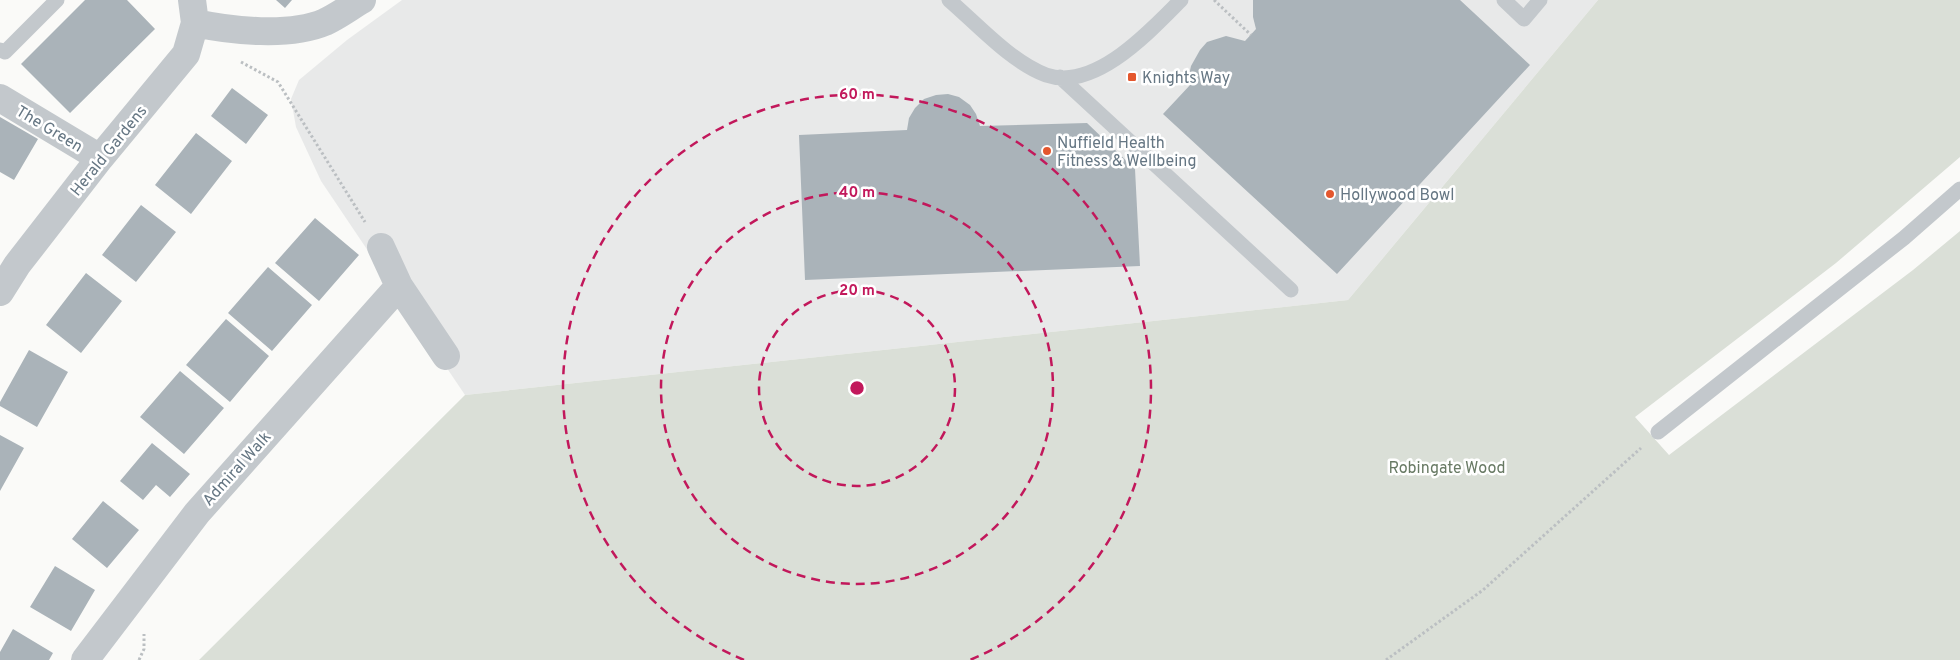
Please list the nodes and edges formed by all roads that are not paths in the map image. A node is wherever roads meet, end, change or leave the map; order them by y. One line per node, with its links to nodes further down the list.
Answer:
1 (57, 0): 8 (lane)
2 (362, 0): 7 (street)
3 (949, 0): 9 (lane)
4 (1181, 0): 9 (lane)
5 (1504, 0): 6 (lane)
6 (1540, 0)
7 (193, 12): 11 (street, Herald Gardens)
8 (0, 50)
9 (1060, 77): 15 (lane)
10 (0, 98): 11 (street, The Green)
11 (100, 158): 16 (street, Herald Gardens)
12 (1960, 189): 18 (lane)
13 (380, 247): 14 (street)
14 (399, 286): 17 (street); 19 (street, Admiral Walk)
15 (1291, 290)
16 (0, 292)
17 (446, 356)
18 (1658, 432)
19 (85, 660)

